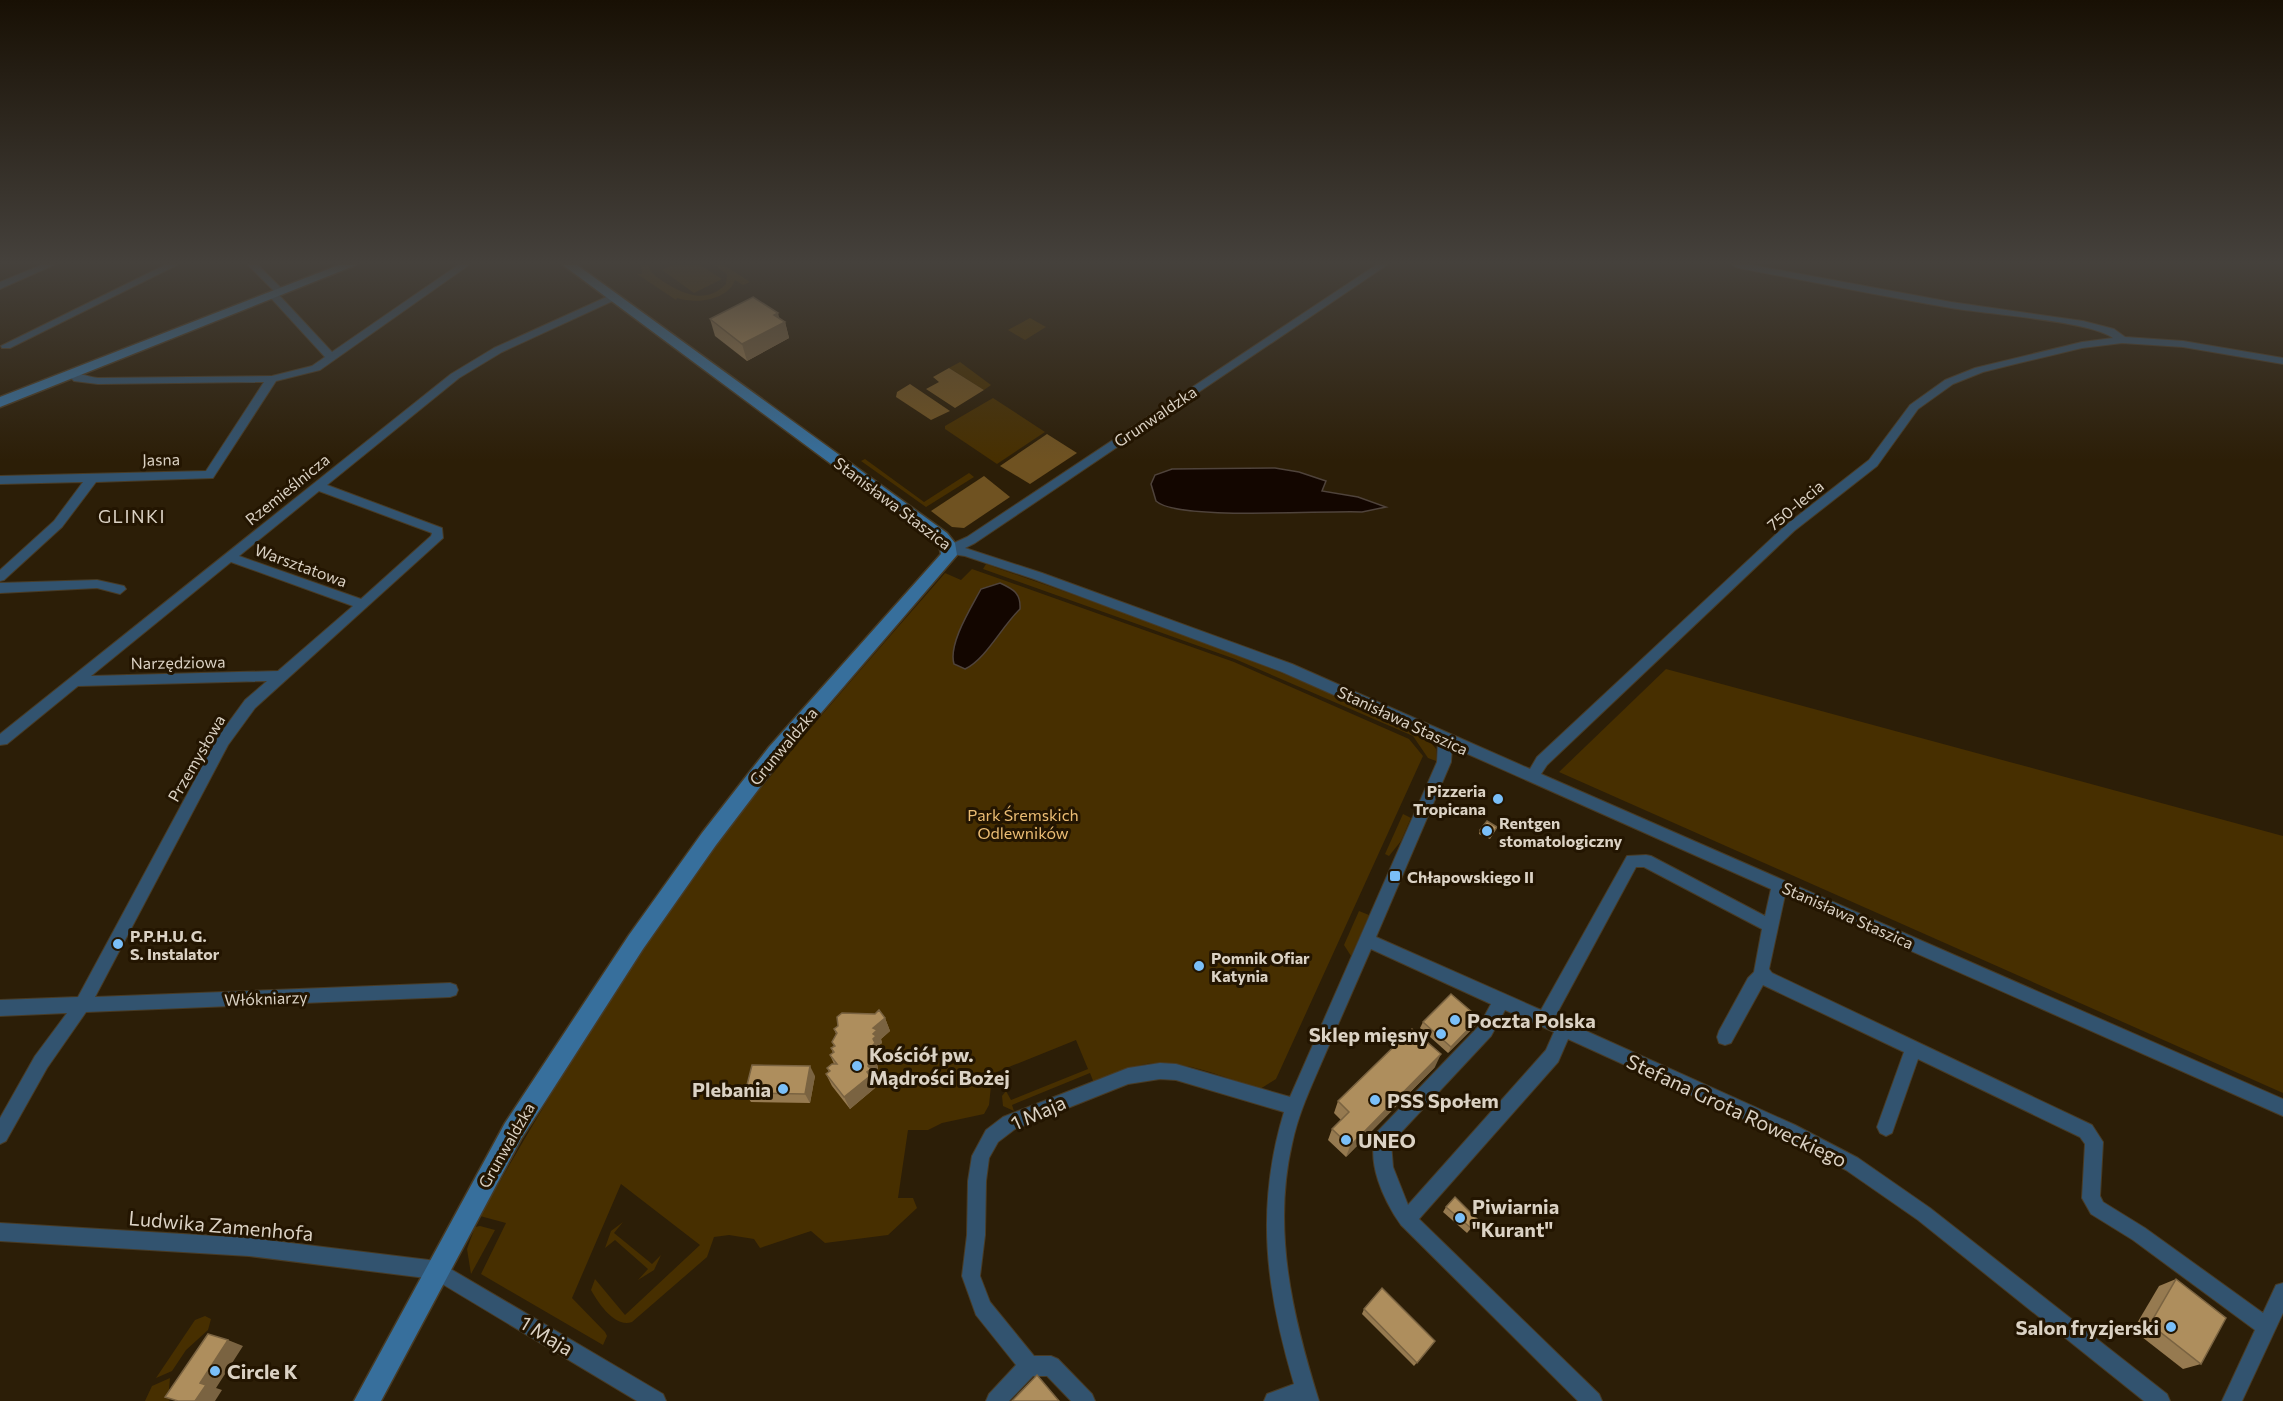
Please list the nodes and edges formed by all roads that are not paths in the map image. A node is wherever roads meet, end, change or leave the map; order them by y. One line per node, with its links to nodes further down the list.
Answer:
1 (38, 330): 10 (street)
2 (184, 330): 13 (main road)
3 (308, 330): 11 (street)
4 (371, 330): 11 (street)
5 (543, 330): 18 (street, Rzemieślnicza)
6 (659, 330): 19 (main road, Stanisława Staszica)
7 (1284, 330): 19 (street, Grunwaldzka)
8 (2108, 330): 9 (street)
9 (2122, 340): 12 (street); 29 (street, 750-lecia)
10 (6, 346)
11 (332, 358): 14 (street)
12 (2283, 361)
13 (72, 374): 14 (street); 15 (main road)
14 (272, 379): 16 (street, Jasna)
15 (0, 402)
16 (93, 477): 17 (street, Jasna); 21 (street)
17 (0, 480)
18 (317, 486): 20 (street, Rzemieślnicza); 24 (street, Przemysłowa)
19 (949, 550): 28 (street, Stanisława Staszica); 48 (main road, Grunwaldzka)
20 (229, 557): 24 (street, Warsztatowa); 26 (street, Rzemieślnicza)
21 (0, 577)
22 (0, 588): 23 (street)
23 (120, 589)
24 (362, 604): 25 (street, Przemysłowa)
25 (281, 676): 26 (street, Narzędziowa); 36 (street, Przemysłowa)
26 (75, 681): 27 (street, Rzemieślnicza)
27 (2, 740)
28 (1445, 740): 29 (street, Stanisława Staszica); 32 (street)
29 (1532, 777): 30 (street, Stanisława Staszica)
30 (1780, 885): 31 (street); 43 (street, Stanisława Staszica)
31 (1770, 926): 33 (street); 38 (street)
32 (1367, 940): 35 (street, Stefana Grota Roweckiego); 42 (street)
33 (1762, 975): 40 (street); 41 (street)
34 (450, 990): 36 (street, Włókniarzy)
35 (1501, 1002): 38 (street, Stefana Grota Roweckiego); 46 (street)
36 (82, 1005): 37 (street, Włókniarzy); 45 (street, Przemysłowa)
37 (0, 1008)
38 (1544, 1021): 39 (street, Stefana Grota Roweckiego)
39 (1563, 1030): 46 (street); 59 (street, Stefana Grota Roweckiego)
40 (1725, 1037)
41 (1914, 1048): 44 (street); 50 (street)
42 (1294, 1107): 51 (street, 1 Maja); 52 (street)
43 (2283, 1108)
44 (1886, 1127)
45 (0, 1136)
46 (1407, 1219): 58 (street)
47 (0, 1232): 48 (street, Ludwika Zamenhofa)
48 (437, 1270): 53 (main road, Grunwaldzka); 54 (street, 1 Maja)
49 (2283, 1292): 50 (street)
50 (2267, 1327): 60 (street)
51 (1029, 1366): 55 (street); 56 (street)
52 (1307, 1396): 57 (street)
53 (367, 1401)
54 (656, 1401)
55 (996, 1401)
56 (1085, 1401)
57 (1274, 1401)
58 (1592, 1401)
59 (2160, 1401)
60 (2232, 1401)

